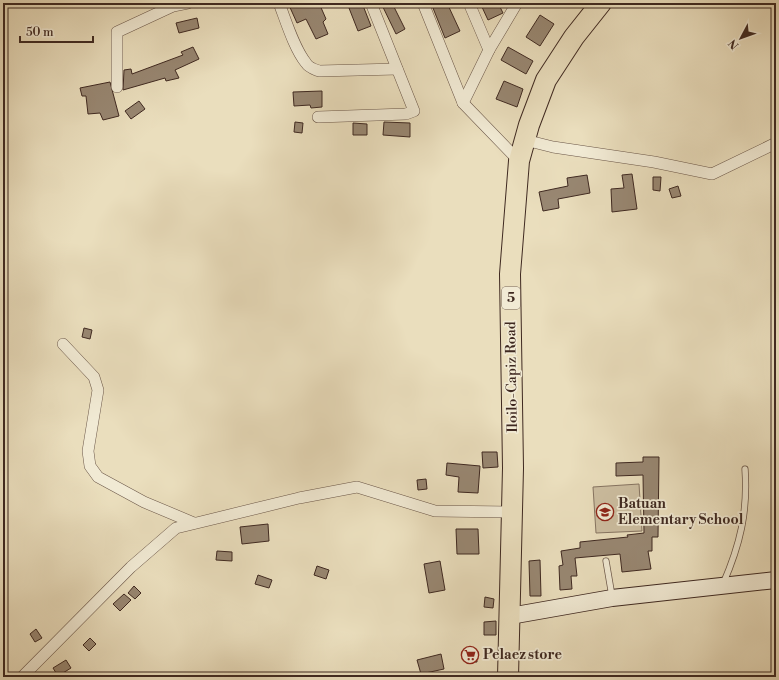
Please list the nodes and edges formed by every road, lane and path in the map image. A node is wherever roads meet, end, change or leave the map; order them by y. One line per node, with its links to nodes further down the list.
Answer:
1 (188, 3): 10 (street)
2 (279, 3): 9 (street)
3 (371, 3): 9 (street)
4 (423, 3): 11 (street)
5 (469, 3): 8 (street)
6 (517, 3): 8 (street)
7 (601, 3): 13 (highway, Iloilo-Capiz Road / 5)
8 (489, 50): 11 (street)
9 (397, 69): 12 (street)
10 (117, 87)
11 (463, 103): 15 (street)
12 (318, 118)
13 (525, 140): 14 (street); 15 (highway, Iloilo-Capiz Road / 5)
14 (776, 144)
15 (519, 161): 18 (highway, Iloilo-Capiz Road / 5)
16 (63, 344): 19 (street)
17 (745, 469): 22 (lane)
18 (511, 512): 19 (street); 24 (highway, Iloilo-Capiz Road / 5)
19 (194, 523): 25 (street)
20 (606, 561): 23 (lane)
21 (776, 580): 22 (street)
22 (722, 586): 23 (street)
23 (612, 598): 24 (street)
24 (510, 616): 26 (highway, Iloilo-Capiz Road / 5)
25 (22, 677)
26 (508, 677)

